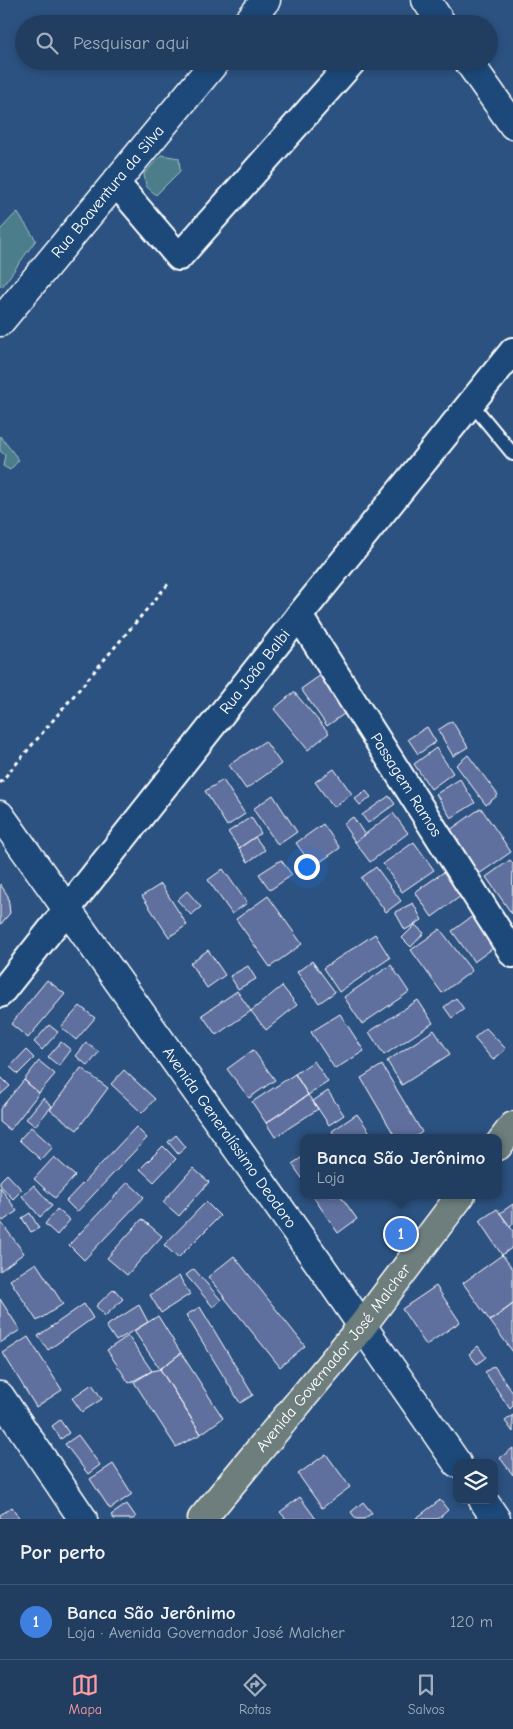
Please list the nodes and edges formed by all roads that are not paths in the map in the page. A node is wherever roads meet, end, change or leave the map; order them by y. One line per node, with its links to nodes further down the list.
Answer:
1 (266, 0): 3 (street)
2 (426, 0): 4 (street)
3 (254, 15)
4 (436, 15)
5 (209, 70): 9 (street, Rua Boaventura da Silva)
6 (345, 70): 9 (street)
7 (474, 70): 8 (street)
8 (513, 125)
9 (116, 183): 10 (street, Rua Boaventura da Silva)
10 (0, 322)
11 (513, 351): 12 (street, Rua João Balbi)
12 (471, 403): 13 (lane); 14 (street, Rua João Balbi)
13 (513, 454)
14 (299, 616): 16 (street, Rua João Balbi); 17 (street, Passagem Ramos)
15 (0, 815): 16 (street, Avenida Generalíssimo Deodoro)
16 (68, 910): 18 (street, Rua João Balbi); 22 (street, Avenida Generalíssimo Deodoro)
17 (513, 954)
18 (0, 994)
19 (513, 1126): 20 (main road)
20 (502, 1141)
21 (458, 1199): 22 (main road, Avenida Governador José Malcher)
22 (362, 1326): 24 (street, Avenida Generalíssimo Deodoro); 27 (main road, Avenida Governador José Malcher)
23 (0, 1396): 26 (street)
24 (454, 1459)
25 (486, 1504): 28 (street)
26 (83, 1519)
27 (202, 1519)
28 (496, 1519)

